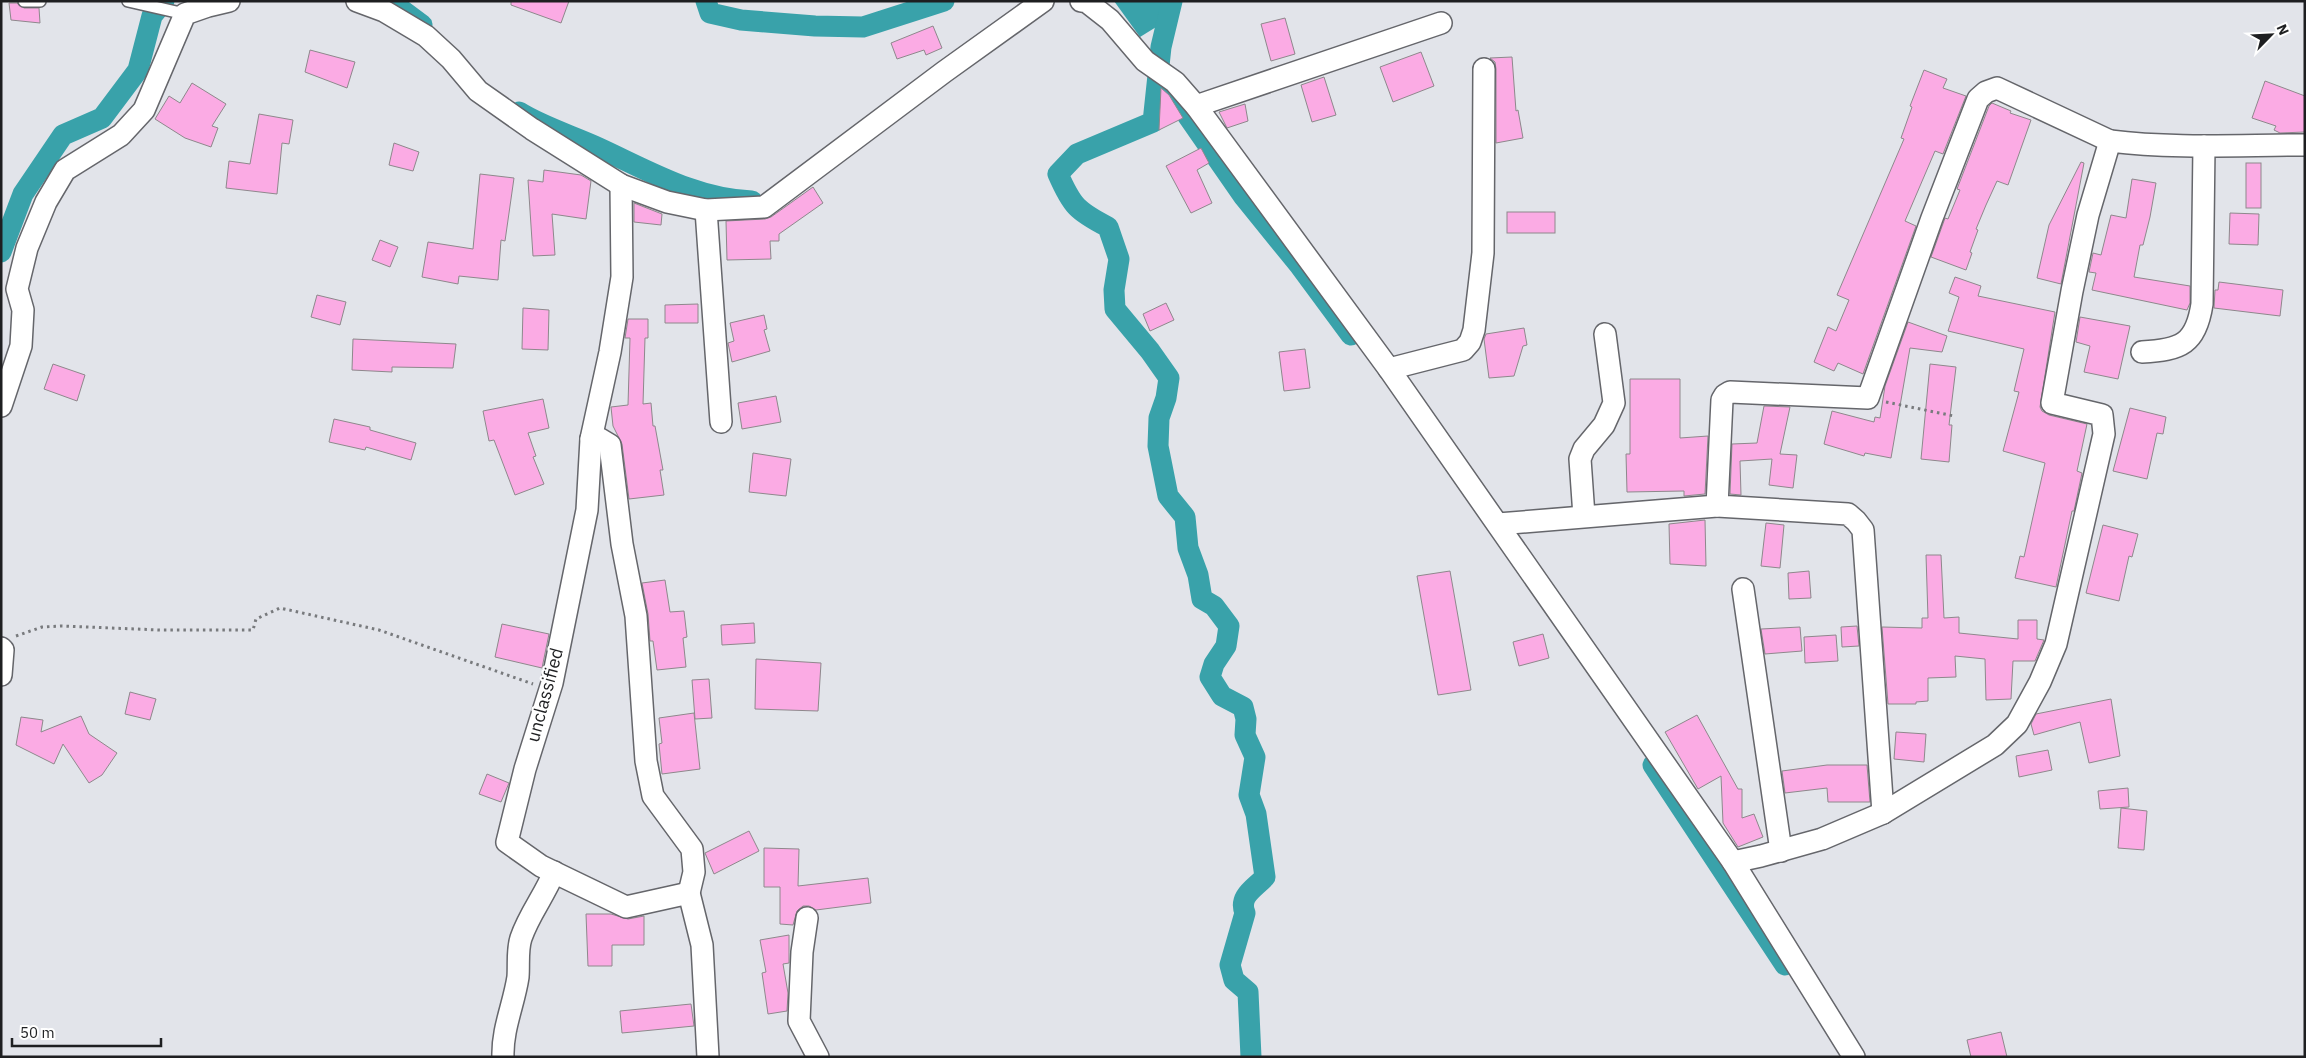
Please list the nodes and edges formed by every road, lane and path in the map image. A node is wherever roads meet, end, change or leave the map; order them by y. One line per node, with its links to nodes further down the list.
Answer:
1 (24, 1): 2 (lane)
2 (40, 1)
3 (128, 1): 8 (lane)
4 (229, 1): 8 (street)
5 (357, 1): 15 (street)
6 (1043, 1): 16 (street)
7 (1081, 1): 11 (street)
8 (185, 14): 17 (street)
9 (1441, 23): 11 (street)
10 (1484, 69): 20 (street)
11 (1196, 106): 20 (street)
12 (2110, 141): 14 (street); 21 (street); 33 (street)
13 (2305, 145): 14 (street)
14 (2204, 146): 19 (street)
15 (621, 185): 16 (street); 25 (street, unclassified)
16 (706, 210): 24 (street)
17 (9, 294): 22 (street)
18 (1605, 334): 27 (street)
19 (2142, 352)
20 (1388, 369): 28 (street)
21 (1868, 398): 23 (path); 26 (street)
22 (1, 406)
23 (1954, 416)
24 (721, 422)
25 (591, 439): 32 (street, unclassified); 37 (street)
26 (1717, 506): 27 (street); 33 (street)
27 (1584, 516): 28 (street)
28 (1498, 524): 35 (street)
29 (1743, 589): 34 (street)
30 (6, 643): 31 (street); 32 (path)
31 (1, 675)
32 (550, 688): 36 (street, unclassified)
33 (1883, 813): 34 (street)
34 (1781, 851): 35 (street)
35 (1733, 862): 42 (street)
36 (554, 872): 37 (street, unclassified); 39 (street)
37 (689, 893): 40 (street)
38 (807, 918): 41 (street)
39 (503, 1057)
40 (708, 1057)
41 (818, 1057)
42 (1854, 1057)

